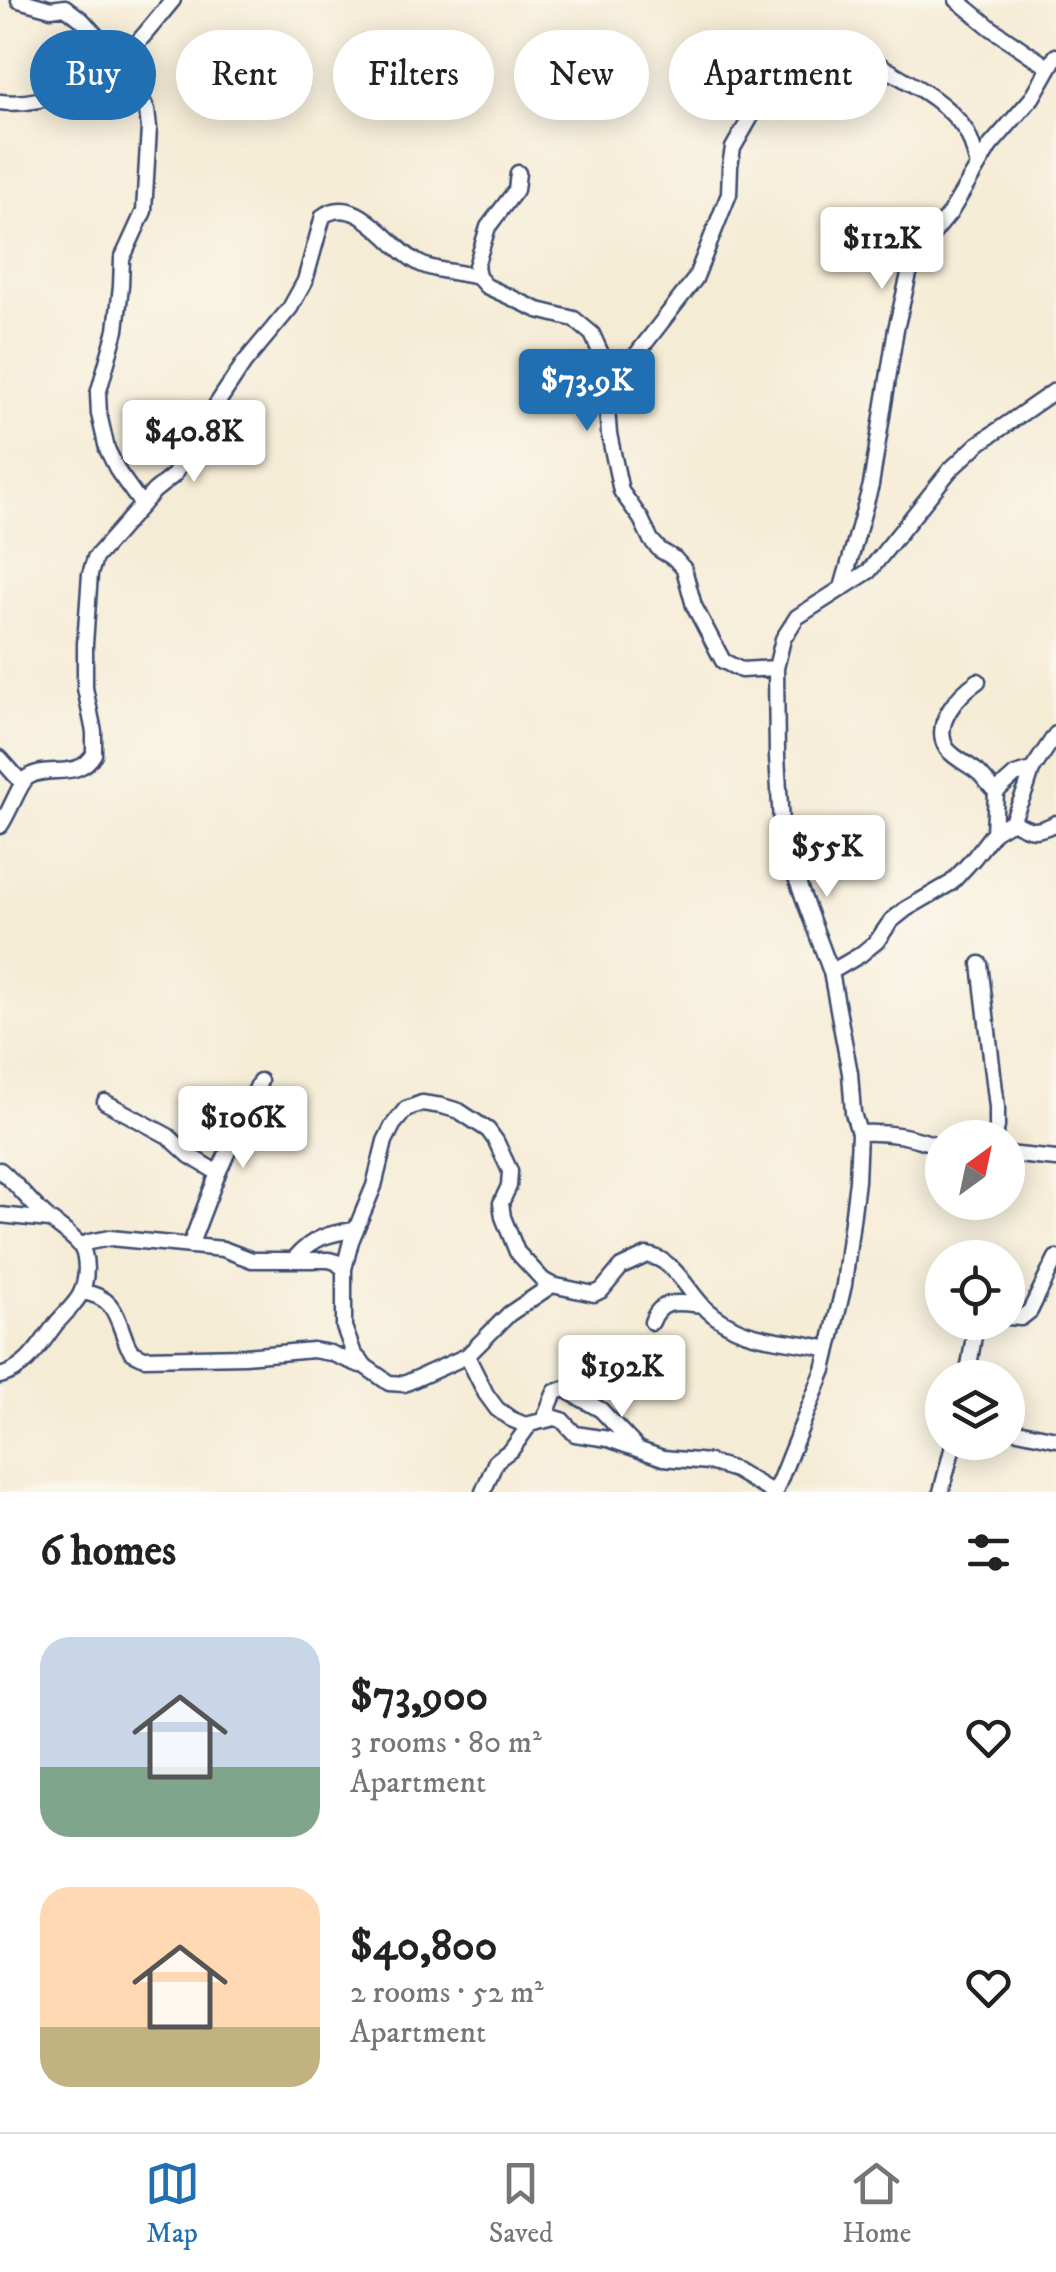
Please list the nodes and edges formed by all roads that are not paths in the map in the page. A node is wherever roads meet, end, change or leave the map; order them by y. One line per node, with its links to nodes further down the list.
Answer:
1 (19, 0): 4 (street)
2 (172, 0): 6 (street)
3 (957, 0): 7 (street)
4 (63, 4): 5 (street)
5 (91, 30)
6 (148, 30)
7 (1052, 61): 11 (street)
8 (30, 101): 9 (street)
9 (0, 102)
10 (148, 120): 16 (street)
11 (978, 166): 15 (street); 17 (street)
12 (518, 172): 13 (street)
13 (478, 277): 15 (street); 16 (street)
14 (1056, 390): 17 (street)
15 (604, 396): 18 (street)
16 (142, 505): 23 (street)
17 (842, 588): 18 (street)
18 (776, 668): 30 (street)
19 (978, 681): 24 (street)
20 (1056, 734): 22 (street)
21 (1, 760): 23 (street)
22 (1032, 770): 24 (street); 25 (street)
23 (22, 783): 27 (street)
24 (996, 792): 28 (street)
25 (1012, 821): 26 (street); 28 (street)
26 (1056, 824)
27 (0, 826)
28 (994, 832): 30 (street)
29 (980, 964): 33 (street)
30 (831, 972): 34 (street)
31 (260, 1081): 39 (street)
32 (106, 1102): 39 (street)
33 (997, 1120)
34 (859, 1133): 35 (street); 54 (street)
35 (925, 1141)
36 (1025, 1156): 37 (street)
37 (1056, 1159)
38 (0, 1170): 41 (street)
39 (218, 1174): 44 (street)
40 (0, 1215): 41 (street)
41 (50, 1220): 43 (street)
42 (355, 1230): 45 (street); 47 (street); 48 (street)
43 (81, 1246): 44 (street); 49 (street)
44 (190, 1246): 45 (street)
45 (295, 1258): 47 (street)
46 (1056, 1258): 51 (street)
47 (344, 1269): 53 (street)
48 (552, 1285): 50 (street); 56 (street)
49 (82, 1292): 55 (street); 58 (street)
50 (702, 1305): 52 (street); 54 (street)
51 (1025, 1315)
52 (652, 1322)
53 (344, 1327): 55 (street); 57 (street)
54 (829, 1349): 65 (street)
55 (324, 1352): 57 (street)
56 (468, 1356): 57 (street); 59 (street)
57 (366, 1367)
58 (0, 1376)
59 (536, 1422): 62 (street); 62 (street); 64 (street)
60 (1025, 1433): 61 (street)
61 (1056, 1439)
62 (637, 1448): 65 (street)
63 (950, 1460): 66 (street)
64 (484, 1492)
65 (774, 1492)
66 (942, 1492)

